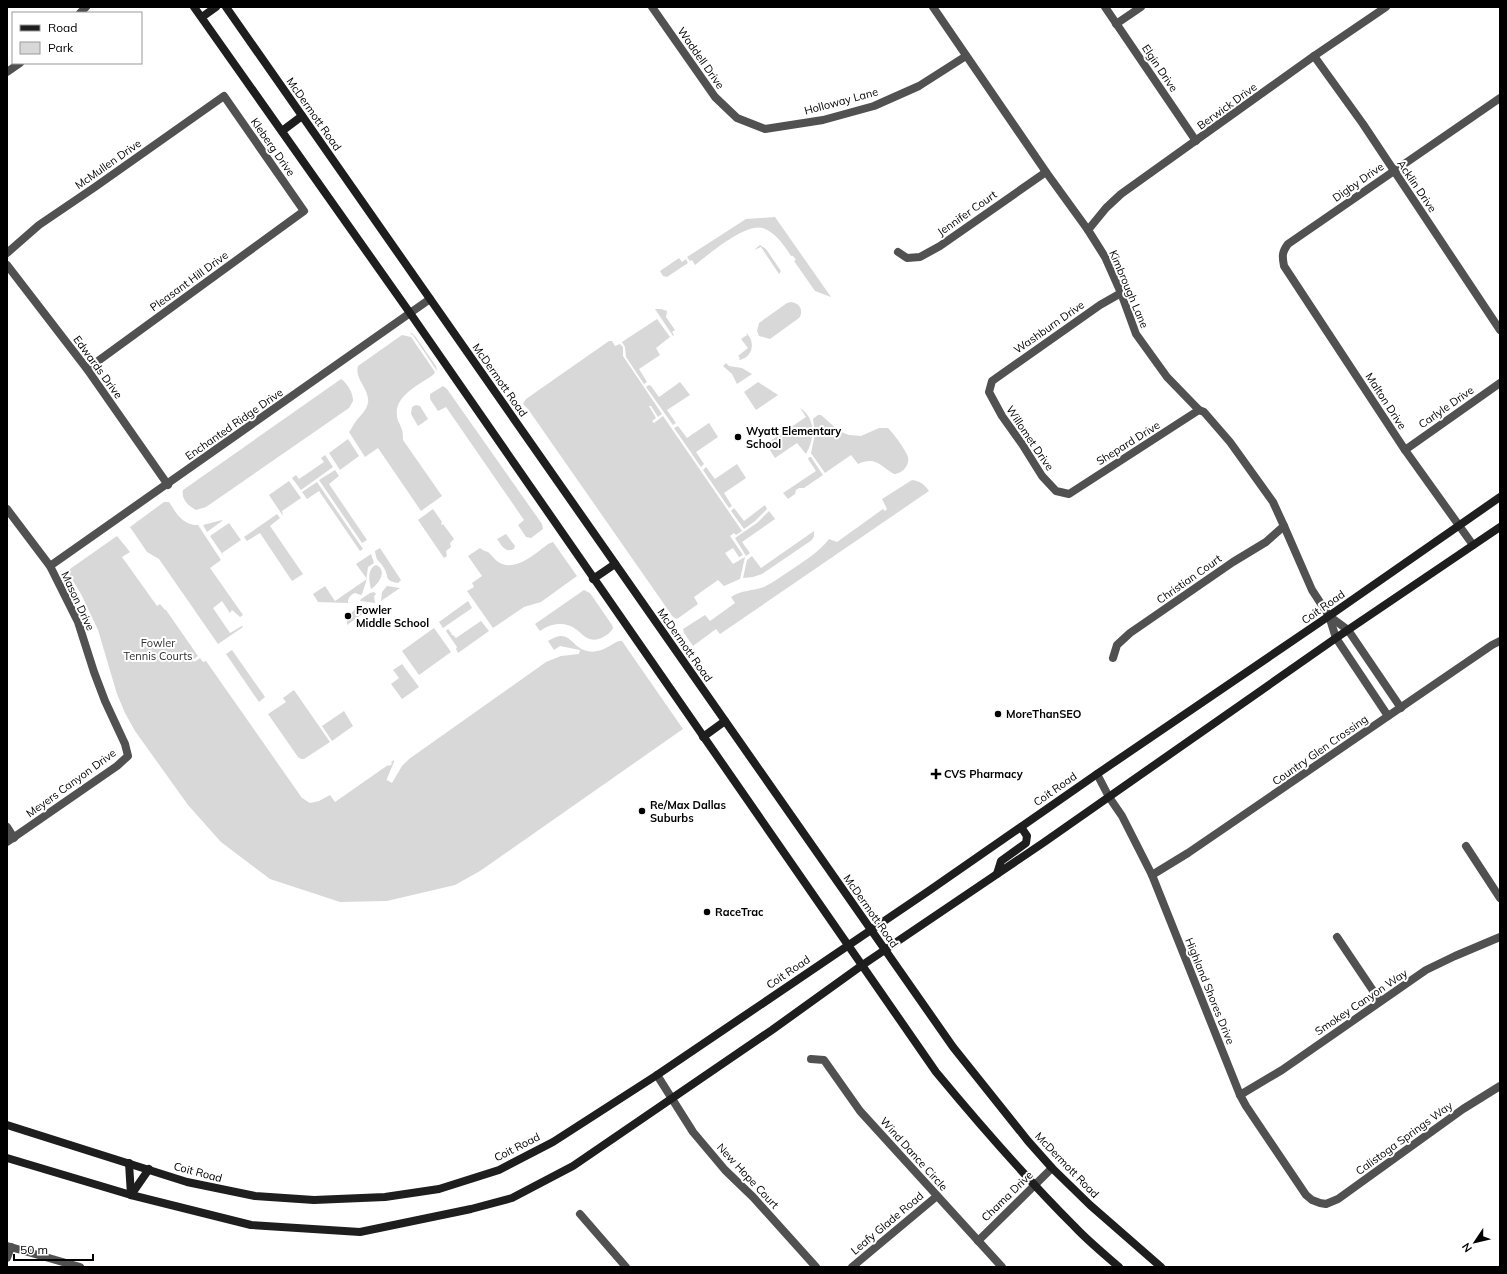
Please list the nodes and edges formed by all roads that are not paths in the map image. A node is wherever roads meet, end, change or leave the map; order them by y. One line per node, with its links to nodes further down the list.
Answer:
1 (194, 7): 9 (main road)
2 (216, 7): 9 (main road)
3 (226, 7): 17 (main road, McDermott Road)
4 (652, 7): 18 (street, Waddell Drive)
5 (934, 7): 11 (street, Kimbrough Lane)
6 (1105, 7): 10 (street, Elgin Drive)
7 (1141, 7): 10 (street)
8 (1386, 7): 12 (street, Berwick Drive)
9 (202, 17): 19 (main road)
10 (1116, 24): 20 (street, Elgin Drive)
11 (966, 56): 18 (street, Holloway Lane); 22 (street, Kimbrough Lane)
12 (1314, 56): 20 (street, Berwick Drive); 21 (street, Acklin Drive)
13 (19, 64): 14 (street)
14 (7, 72)
15 (224, 96): 23 (street, Kleberg Drive); 26 (street, McMullen Drive)
16 (1500, 98): 21 (street, Digby Drive)
17 (302, 116): 19 (main road); 30 (main road, McDermott Road)
18 (737, 118)
19 (282, 131): 31 (main road)
20 (1196, 141): 24 (street, Berwick Drive)
21 (1393, 171): 28 (street, Digby Drive); 32 (street, Acklin Drive)
22 (1046, 172): 24 (street, Kimbrough Lane); 25 (street, Jennifer Court)
23 (304, 210): 33 (street, Pleasant Hill Drive)
24 (1088, 230): 29 (street, Kimbrough Lane)
25 (898, 252)
26 (7, 253)
27 (7, 265): 33 (street, Edwards Drive)
28 (1284, 266): 37 (street, Malton Drive)
29 (1121, 294): 34 (street, Washburn Drive); 36 (street, Kimbrough Lane)
30 (430, 299): 31 (street, Enchanted Ridge Drive); 46 (main road, McDermott Road)
31 (410, 313): 38 (street, Enchanted Ridge Drive); 48 (main road)
32 (1500, 330)
33 (87, 368): 38 (street, Edwards Drive)
34 (992, 381): 39 (street, Willomet Drive)
35 (1500, 383): 37 (street, Carlyle Drive)
36 (1199, 410): 39 (street, Shepard Drive); 42 (street, Kimbrough Lane)
37 (1405, 450): 43 (street, Malton Drive)
38 (168, 485): 47 (street, Enchanted Ridge Drive)
39 (1069, 494)
40 (1500, 496): 43 (main road, Coit Road)
41 (7, 509): 47 (street, Mason Drive)
42 (1284, 526): 49 (street, Kimbrough Lane); 53 (street, Christian Court)
43 (1459, 526): 45 (street, Malton Drive); 49 (main road, Coit Road)
44 (1500, 527): 45 (main road)
45 (1473, 545): 50 (main road)
46 (615, 564): 48 (main road); 56 (main road, McDermott Road)
47 (50, 566): 58 (street, Mason Drive)
48 (593, 579): 57 (main road)
49 (1329, 616): 50 (street); 51 (street); 59 (main road, Coit Road)
50 (1348, 630): 51 (main road); 54 (street)
51 (1336, 638): 55 (street); 60 (main road)
52 (1500, 641): 54 (street, Country Glen Crossing)
53 (1113, 658)
54 (1401, 708): 55 (street, Country Glen Crossing)
55 (1388, 716): 66 (street, Country Glen Crossing)
56 (725, 721): 57 (main road); 68 (main road, McDermott Road)
57 (703, 737): 71 (main road)
58 (128, 756): 63 (street, Meyers Canyon Drive)
59 (1097, 774): 60 (street, Highland Shores Drive); 62 (main road, Coit Road)
60 (1109, 797): 65 (main road); 66 (street, Highland Shores Drive)
61 (7, 827): 63 (street)
62 (1021, 827): 65 (main road); 68 (main road, Coit Road)
63 (10, 840)
64 (1466, 846): 67 (street)
65 (997, 874): 72 (main road)
66 (1152, 875): 78 (street, Highland Shores Drive)
67 (1500, 898)
68 (870, 930): 71 (main road, Coit Road); 72 (main road, McDermott Road)
69 (1337, 937): 74 (street)
70 (1500, 937): 74 (street, Smokey Canyon Way)
71 (847, 945): 73 (main road); 76 (main road, Coit Road)
72 (885, 950): 73 (main road); 83 (main road, McDermott Road)
73 (861, 966): 79 (main road); 85 (main road)
74 (1380, 1001): 78 (street, Smokey Canyon Way)
75 (811, 1059): 87 (street, Wind Dance Circle)
76 (657, 1074): 79 (street, New Hope Court); 84 (main road, Coit Road)
77 (1500, 1086): 88 (street, Calistoga Springs Way)
78 (1240, 1095): 88 (street, Highland Shores Drive)
79 (672, 1099): 86 (main road); 95 (street, New Hope Court)
80 (7, 1125): 82 (main road, Coit Road)
81 (7, 1158): 86 (main road)
82 (129, 1163): 84 (main road, Coit Road); 86 (main road)
83 (1052, 1168): 85 (street, Chama Drive); 99 (main road, McDermott Road)
84 (149, 1169): 86 (main road)
85 (1034, 1185): 90 (street, Chama Drive); 98 (main road)
86 (131, 1195)
87 (937, 1196): 90 (street, Wind Dance Circle); 96 (street, Leafy Glade Road)
88 (1320, 1203)
89 (580, 1214): 94 (street)
90 (978, 1241): 97 (street, Wind Dance Circle)
91 (9, 1246): 92 (street); 93 (street)
92 (7, 1258)
93 (80, 1267)
94 (626, 1267)
95 (816, 1267)
96 (852, 1267)
97 (1002, 1267)
98 (1119, 1267)
99 (1161, 1267)

